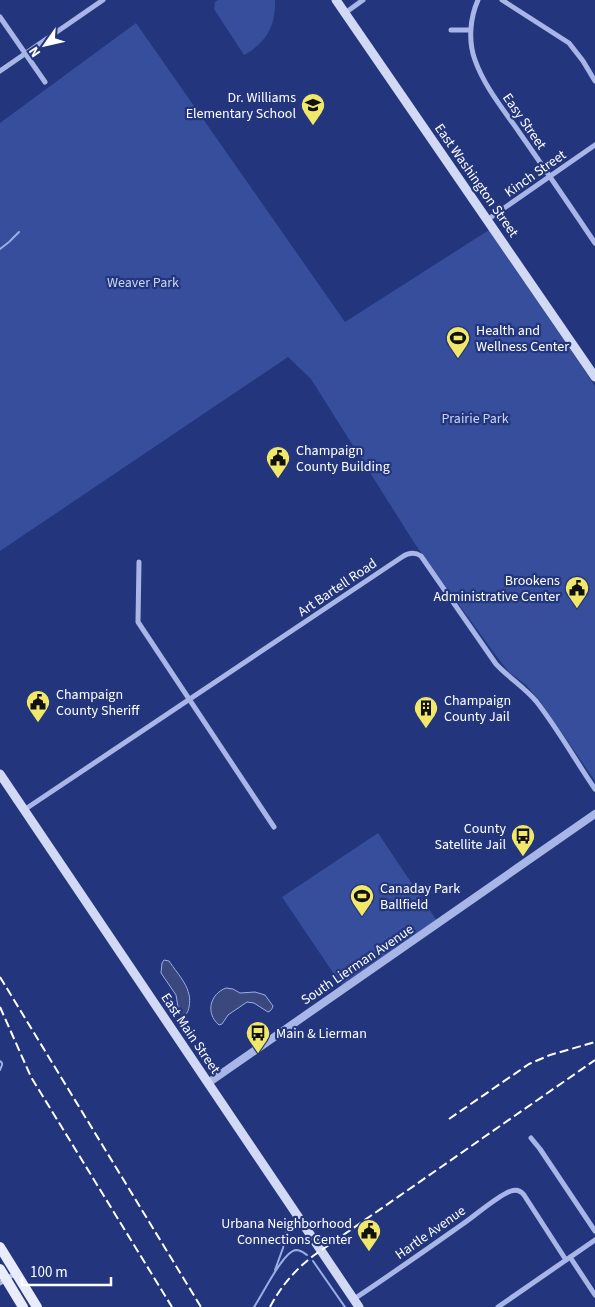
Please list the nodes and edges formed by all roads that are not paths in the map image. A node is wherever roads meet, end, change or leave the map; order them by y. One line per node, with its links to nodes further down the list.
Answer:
1 (103, 0): 11 (street)
2 (336, 0): 7 (main road, East Washington Street)
3 (341, 0): 7 (main road, East Washington Street)
4 (364, 0): 7 (street)
5 (478, 0): 10 (street, Easy Street)
6 (502, 0): 13 (street)
7 (346, 12): 17 (main road, East Washington Street)
8 (0, 16): 11 (street)
9 (451, 30): 10 (street)
10 (470, 30): 16 (street, Easy Street)
11 (25, 53): 12 (street); 14 (street)
12 (0, 71)
13 (595, 81)
14 (46, 82)
15 (595, 145): 16 (street, Kinch Street)
16 (549, 177): 17 (street, Kinch Street); 18 (street, Easy Street)
17 (489, 218): 19 (main road, East Washington Street); 20 (main road, East Washington Street)
18 (595, 243)
19 (595, 370)
20 (595, 377)
21 (139, 562): 22 (street)
22 (189, 699): 24 (street, Art Bartell Road); 25 (street, Art Bartell Road); 27 (street)
23 (0, 774): 25 (main road, East Main Street)
24 (595, 789)
25 (24, 810): 28 (main road, East Main Street)
26 (595, 814): 28 (street, South Lierman Avenue)
27 (274, 827)
28 (208, 1083): 38 (main road, East Main Street)
29 (532, 1138): 30 (street)
30 (595, 1231)
31 (595, 1240): 33 (street)
32 (0, 1247): 35 (main road)
33 (568, 1259): 37 (street); 38 (street, Hartle Avenue); 41 (street)
34 (0, 1268): 36 (main road)
35 (16, 1273): 36 (street); 40 (main road)
36 (3, 1281): 39 (main road)
37 (595, 1295)
38 (356, 1303)
39 (23, 1307)
40 (37, 1307)
41 (498, 1307)

